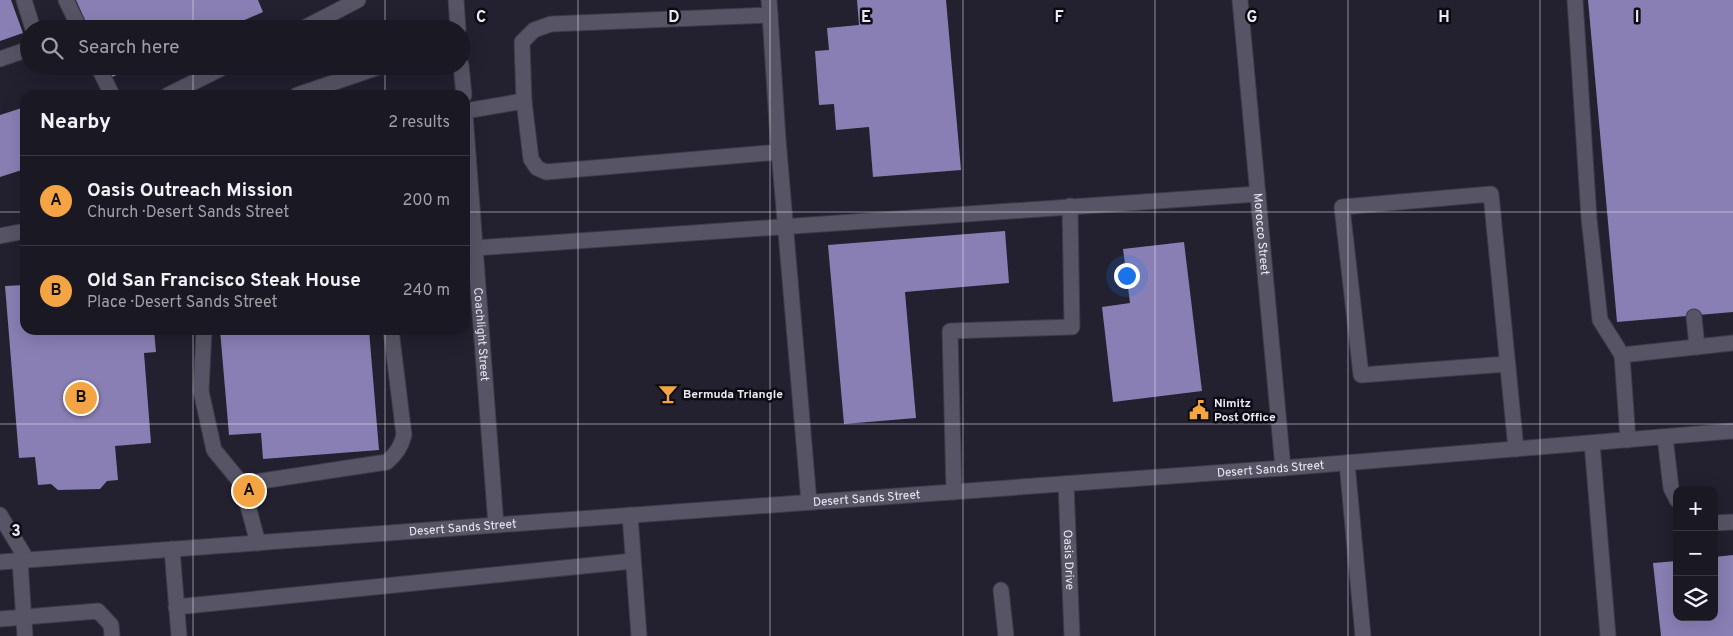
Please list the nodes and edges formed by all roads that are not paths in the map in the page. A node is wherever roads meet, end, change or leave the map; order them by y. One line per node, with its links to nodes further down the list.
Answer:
1 (24, 0): 8 (street)
2 (66, 0): 9 (street)
3 (358, 0): 10 (street)
4 (456, 0): 11 (street)
5 (1240, 0): 25 (street, Morocco Street)
6 (1575, 0): 36 (street)
7 (770, 8): 22 (street); 24 (street)
8 (30, 20)
9 (76, 20)
10 (319, 20)
11 (457, 20)
12 (20, 52): 13 (street)
13 (0, 59)
14 (102, 75): 18 (street)
15 (208, 75): 19 (street)
16 (356, 75): 20 (street)
17 (462, 75): 21 (street)
18 (110, 90)
19 (178, 90)
20 (312, 90)
21 (464, 90)
22 (524, 101): 23 (street); 24 (street)
23 (470, 111)
24 (779, 152): 27 (street)
25 (1258, 194): 26 (street); 44 (street, Morocco Street)
26 (1070, 206): 27 (street); 47 (street)
27 (785, 226): 30 (street); 49 (street)
28 (20, 232): 29 (street)
29 (0, 236)
30 (470, 250): 54 (street, Coachlight Street)
31 (1694, 317): 35 (street)
32 (204, 335): 45 (street)
33 (392, 335): 45 (street)
34 (1733, 343): 35 (street)
35 (1696, 347): 36 (street)
36 (1622, 355): 40 (street)
37 (1507, 364): 37 (street); 42 (street)
38 (1733, 431): 39 (street, Desert Sands Street)
39 (1665, 437): 40 (street, Desert Sands Street); 48 (street)
40 (1628, 440): 41 (street, Desert Sands Street)
41 (1592, 443): 42 (street, Desert Sands Street); 71 (street)
42 (1516, 450): 43 (street, Desert Sands Street)
43 (1347, 463): 44 (street, Desert Sands Street); 70 (street)
44 (1283, 468): 46 (street, Desert Sands Street)
45 (242, 484): 55 (street)
46 (1066, 484): 47 (street, Desert Sands Street); 69 (street, Oasis Drive)
47 (954, 492): 49 (street, Desert Sands Street)
48 (1673, 492)
49 (809, 502): 51 (street, Desert Sands Street)
50 (0, 515): 57 (street)
51 (630, 515): 54 (street, Desert Sands Street); 58 (street)
52 (1733, 522): 53 (street)
53 (1718, 523)
54 (496, 525): 55 (street, Desert Sands Street)
55 (258, 543): 56 (street, Desert Sands Street)
56 (172, 549): 57 (street, Desert Sands Street); 61 (street)
57 (24, 560): 59 (street, Desert Sands Street); 62 (street)
58 (633, 561): 61 (street); 67 (street)
59 (0, 562)
60 (1001, 590): 68 (street)
61 (176, 607): 66 (street)
62 (24, 617): 63 (street); 64 (street); 65 (street)
63 (0, 619)
64 (25, 636)
65 (112, 636)
66 (179, 636)
67 (639, 636)
68 (1006, 636)
69 (1072, 636)
70 (1363, 636)
71 (1608, 636)

